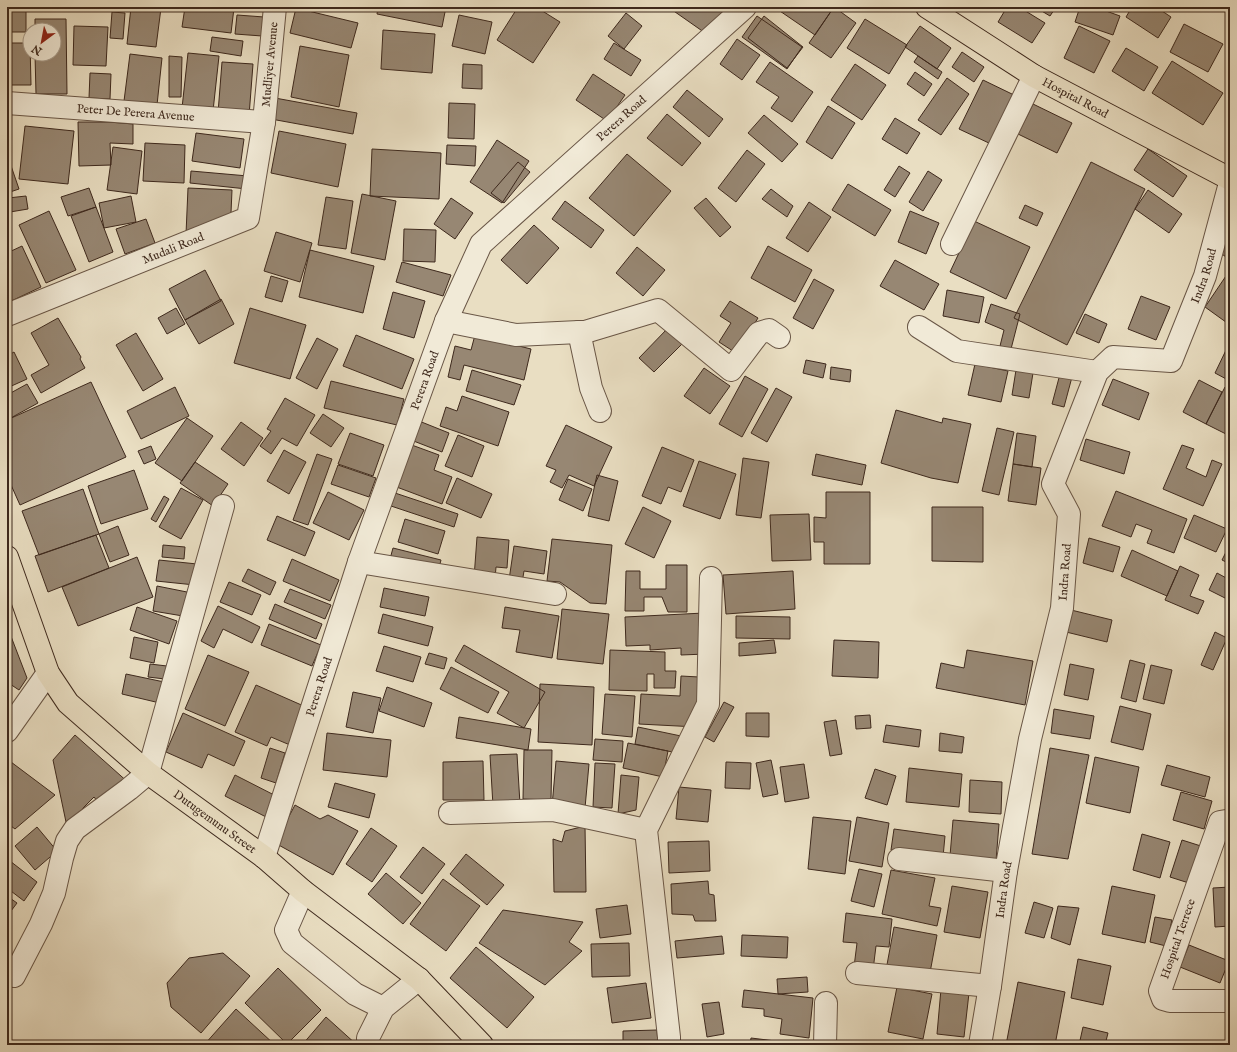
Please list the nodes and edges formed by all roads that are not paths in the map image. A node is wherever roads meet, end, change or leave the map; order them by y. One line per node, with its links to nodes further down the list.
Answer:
1 (275, 7): 6 (street, Mudliyer Avenue)
2 (745, 7): 11 (street, Perera Road)
3 (927, 7): 4 (main road, Hospital Road)
4 (1034, 76): 7 (main road, Hospital Road); 9 (street)
5 (7, 103): 6 (street, Peter De Perera Avenue)
6 (264, 122): 10 (street, Mudali Road)
7 (1230, 179)
8 (1230, 183): 15 (street, Indra Road)
9 (952, 244)
10 (7, 314)
11 (446, 321): 13 (street); 19 (street, Perera Road)
12 (919, 327): 15 (street)
13 (579, 332): 14 (street); 16 (street)
14 (779, 337)
15 (1097, 372): 30 (street, Indra Road)
16 (600, 411)
17 (223, 506): 24 (street)
18 (7, 557): 22 (main road, Dutugemunu Street)
19 (359, 562): 21 (street); 28 (street, Perera Road)
20 (711, 578): 27 (street)
21 (555, 594)
22 (48, 673): 23 (street); 24 (main road, Dutugemunu Street)
23 (7, 731)
24 (148, 773): 28 (main road, Dutugemunu Street); 33 (street)
25 (450, 813): 27 (street)
26 (1228, 822): 36 (street, Hospital Terrece)
27 (646, 830): 41 (street)
28 (264, 857): 31 (main road, Dutugemunu Street)
29 (899, 859): 30 (street)
30 (1006, 871): 35 (street, Indra Road)
31 (303, 891): 34 (main road, Dutugemunu Street); 38 (street)
32 (857, 973): 35 (street)
33 (14, 976)
34 (419, 979): 38 (street); 40 (main road, Dutugemunu Street)
35 (990, 986): 43 (street, Indra Road)
36 (1230, 1000)
37 (826, 1003): 42 (street)
38 (383, 1008): 39 (street)
39 (368, 1038)
40 (482, 1045)
41 (668, 1045)
42 (825, 1045)
43 (980, 1045)

